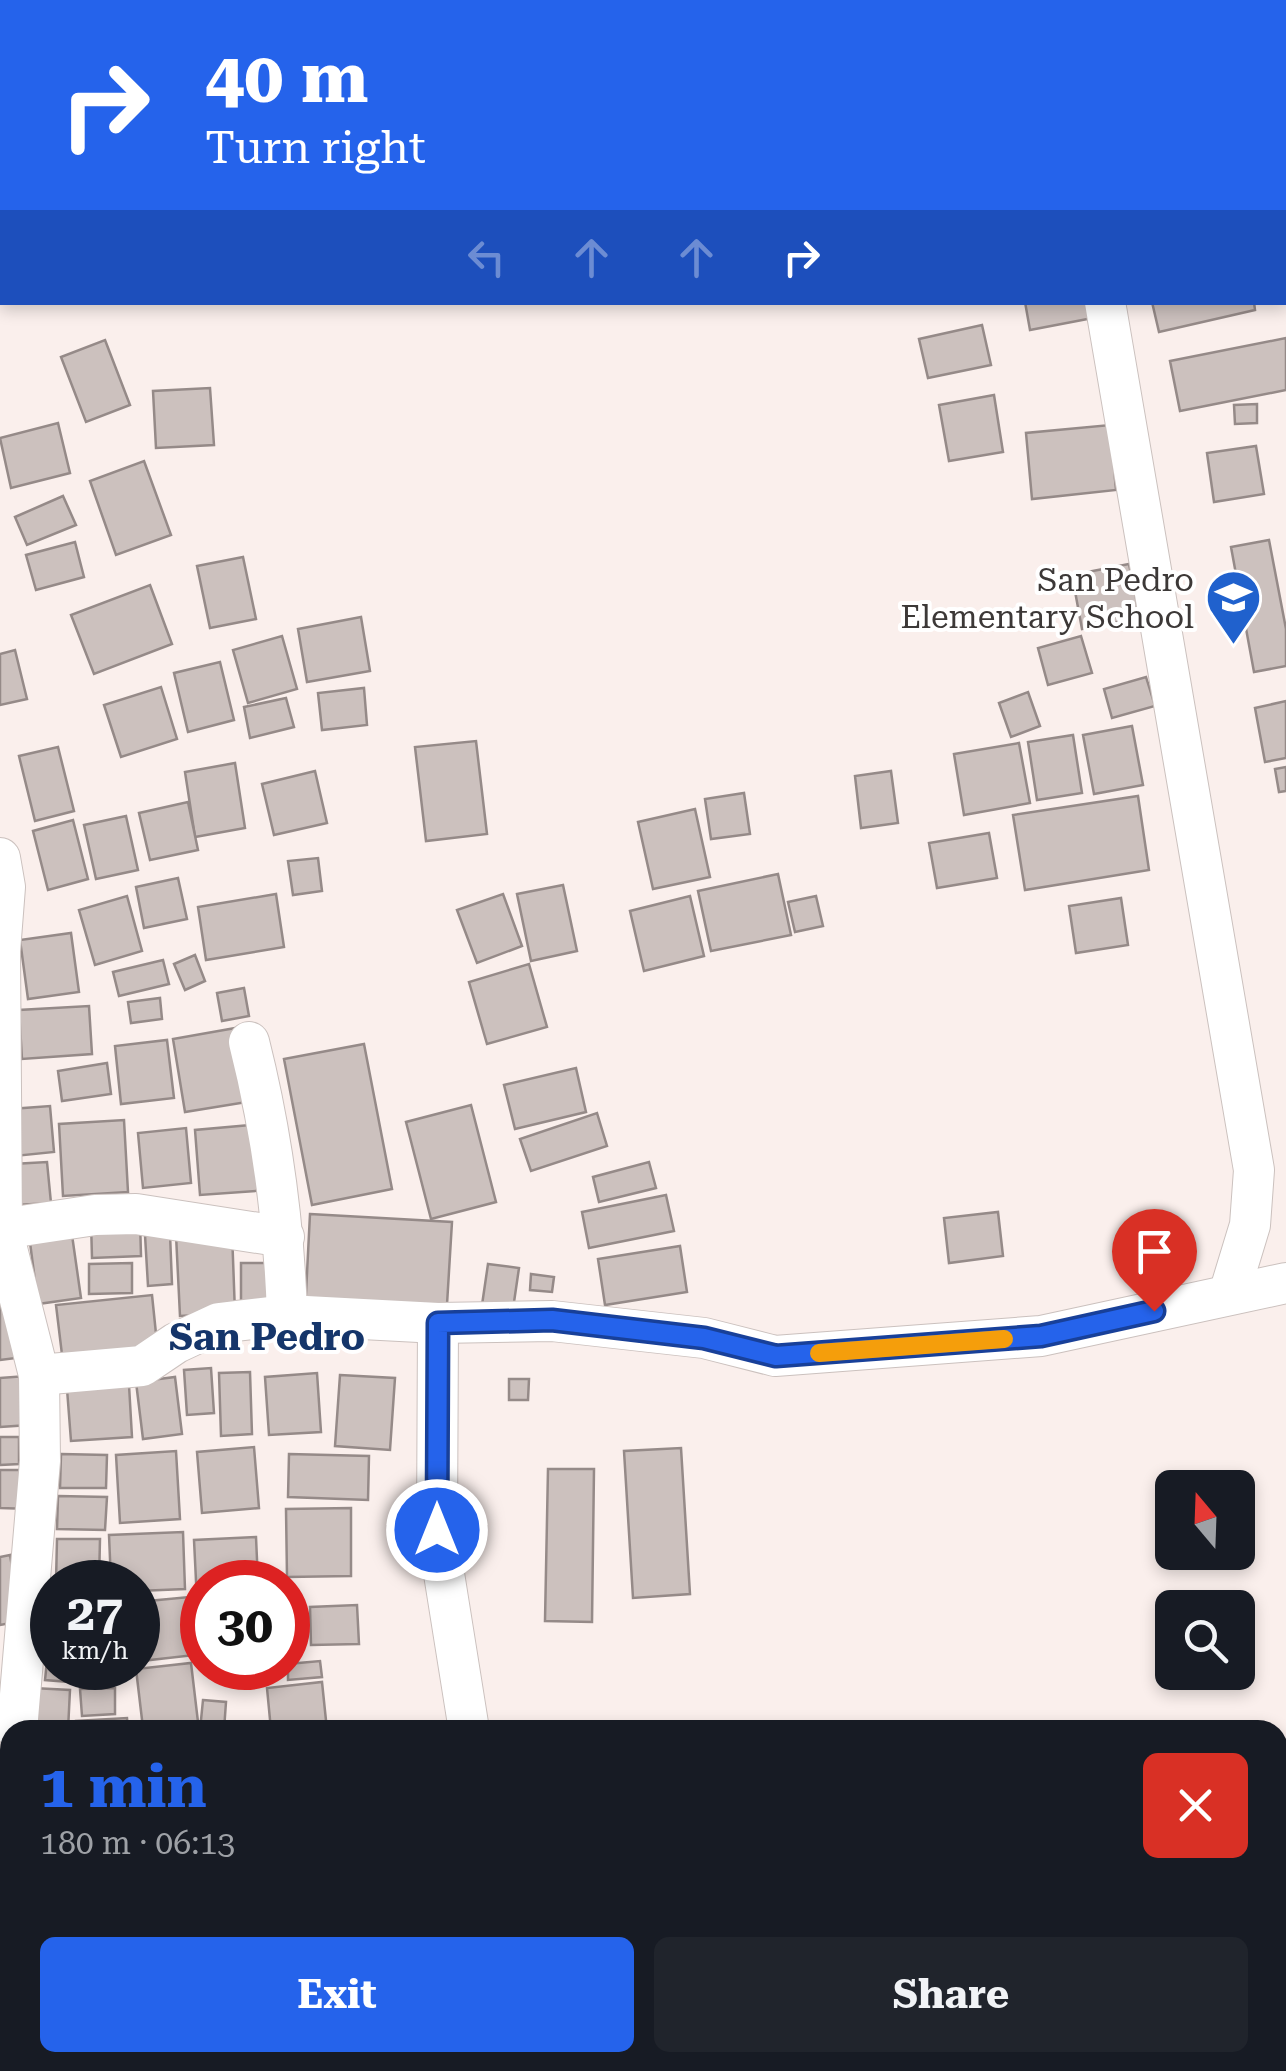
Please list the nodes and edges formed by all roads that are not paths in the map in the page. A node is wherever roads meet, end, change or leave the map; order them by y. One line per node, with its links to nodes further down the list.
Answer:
1 (1106, 305): 7 (street)
2 (0, 858): 4 (street)
3 (250, 1042): 5 (street)
4 (2, 1229): 5 (street); 10 (street)
5 (284, 1236): 8 (street)
6 (1286, 1283): 7 (street)
7 (1229, 1294): 9 (street)
8 (287, 1315): 9 (street); 10 (street)
9 (438, 1323): 12 (street)
10 (40, 1375): 11 (street)
11 (17, 1720)
12 (468, 1720)

